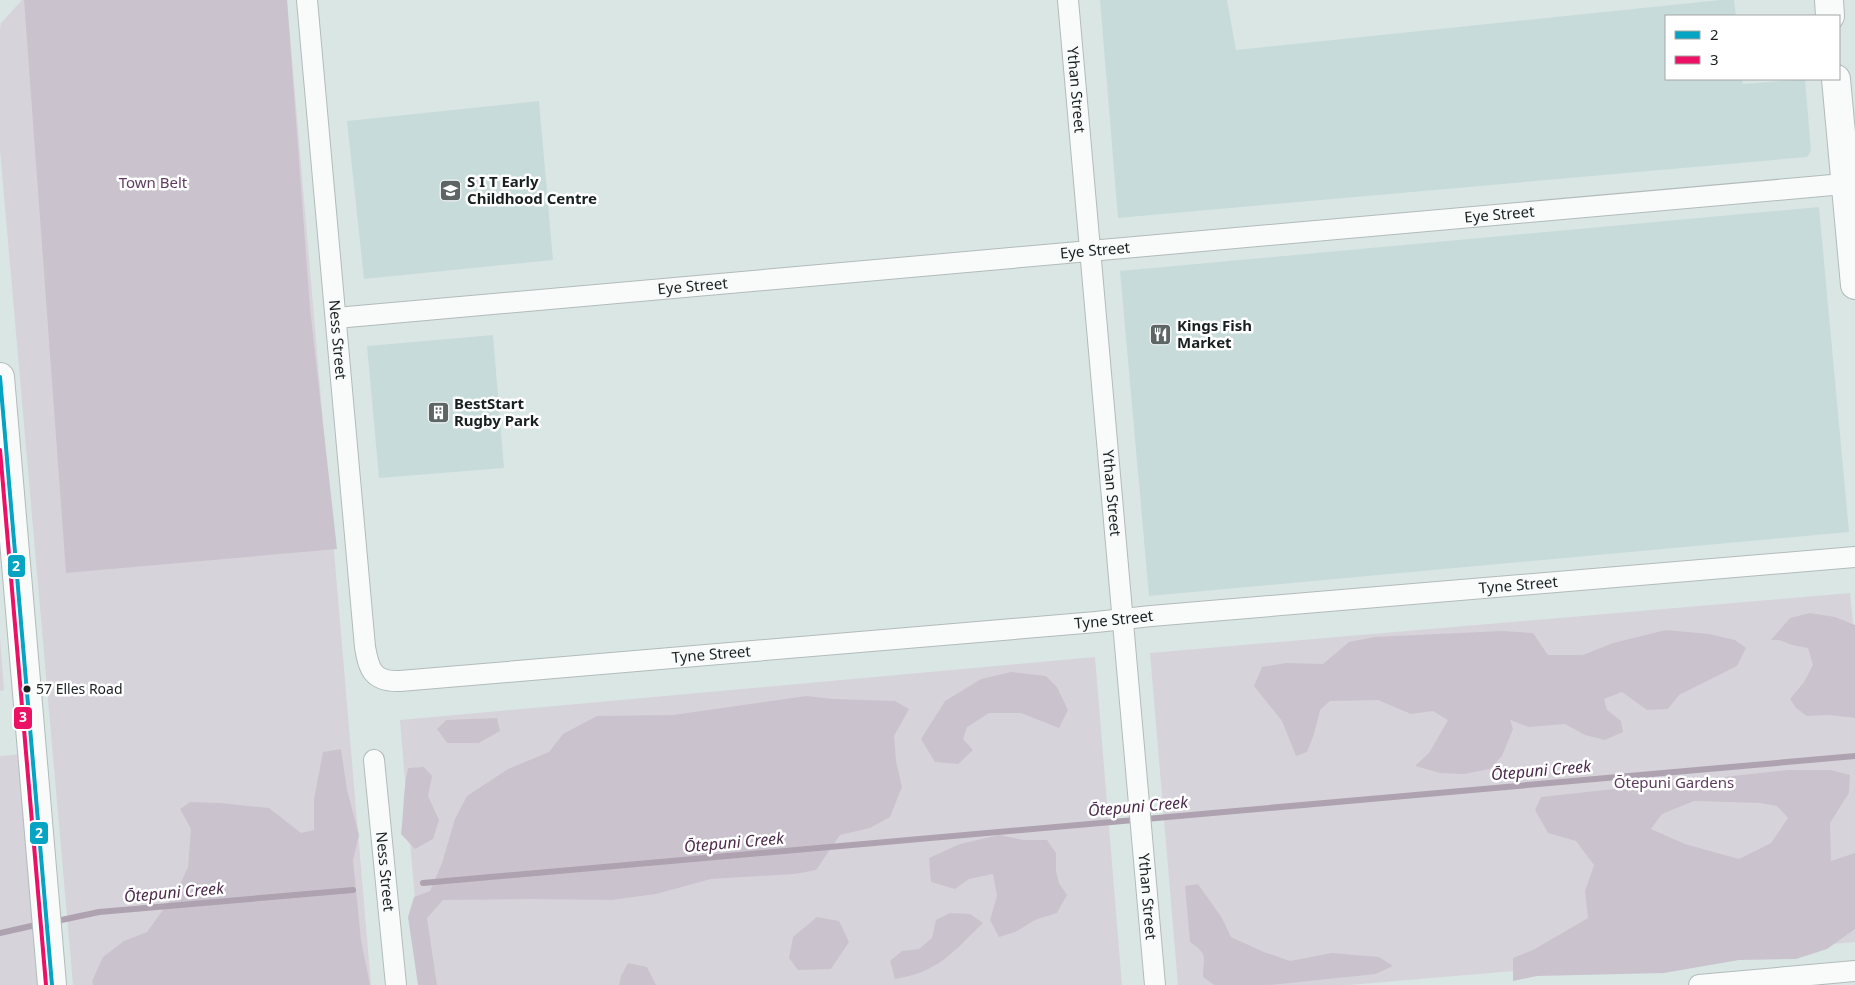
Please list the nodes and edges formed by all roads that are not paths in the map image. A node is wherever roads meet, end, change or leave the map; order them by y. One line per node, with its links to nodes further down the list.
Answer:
1 (307, 0): 9 (street, Ness Street)
2 (1068, 0): 7 (street, Ythan Street)
3 (1829, 0): 4 (main road)
4 (1830, 15)
5 (1836, 80): 6 (main road)
6 (1850, 184): 7 (street, Eye Street); 8 (main road)
7 (1091, 250): 9 (street, Eye Street); 12 (street, Ythan Street)
8 (1855, 286)
9 (336, 318): 13 (street, Ness Street)
10 (0, 378): 16 (main road)
11 (1855, 557): 12 (street, Tyne Street)
12 (1123, 619): 13 (street, Tyne Street); 18 (street, Ythan Street)
13 (376, 676)
14 (374, 760): 17 (street, Ness Street)
15 (1855, 971): 19 (street)
16 (52, 985)
17 (396, 985)
18 (1155, 985)
19 (1699, 985)

